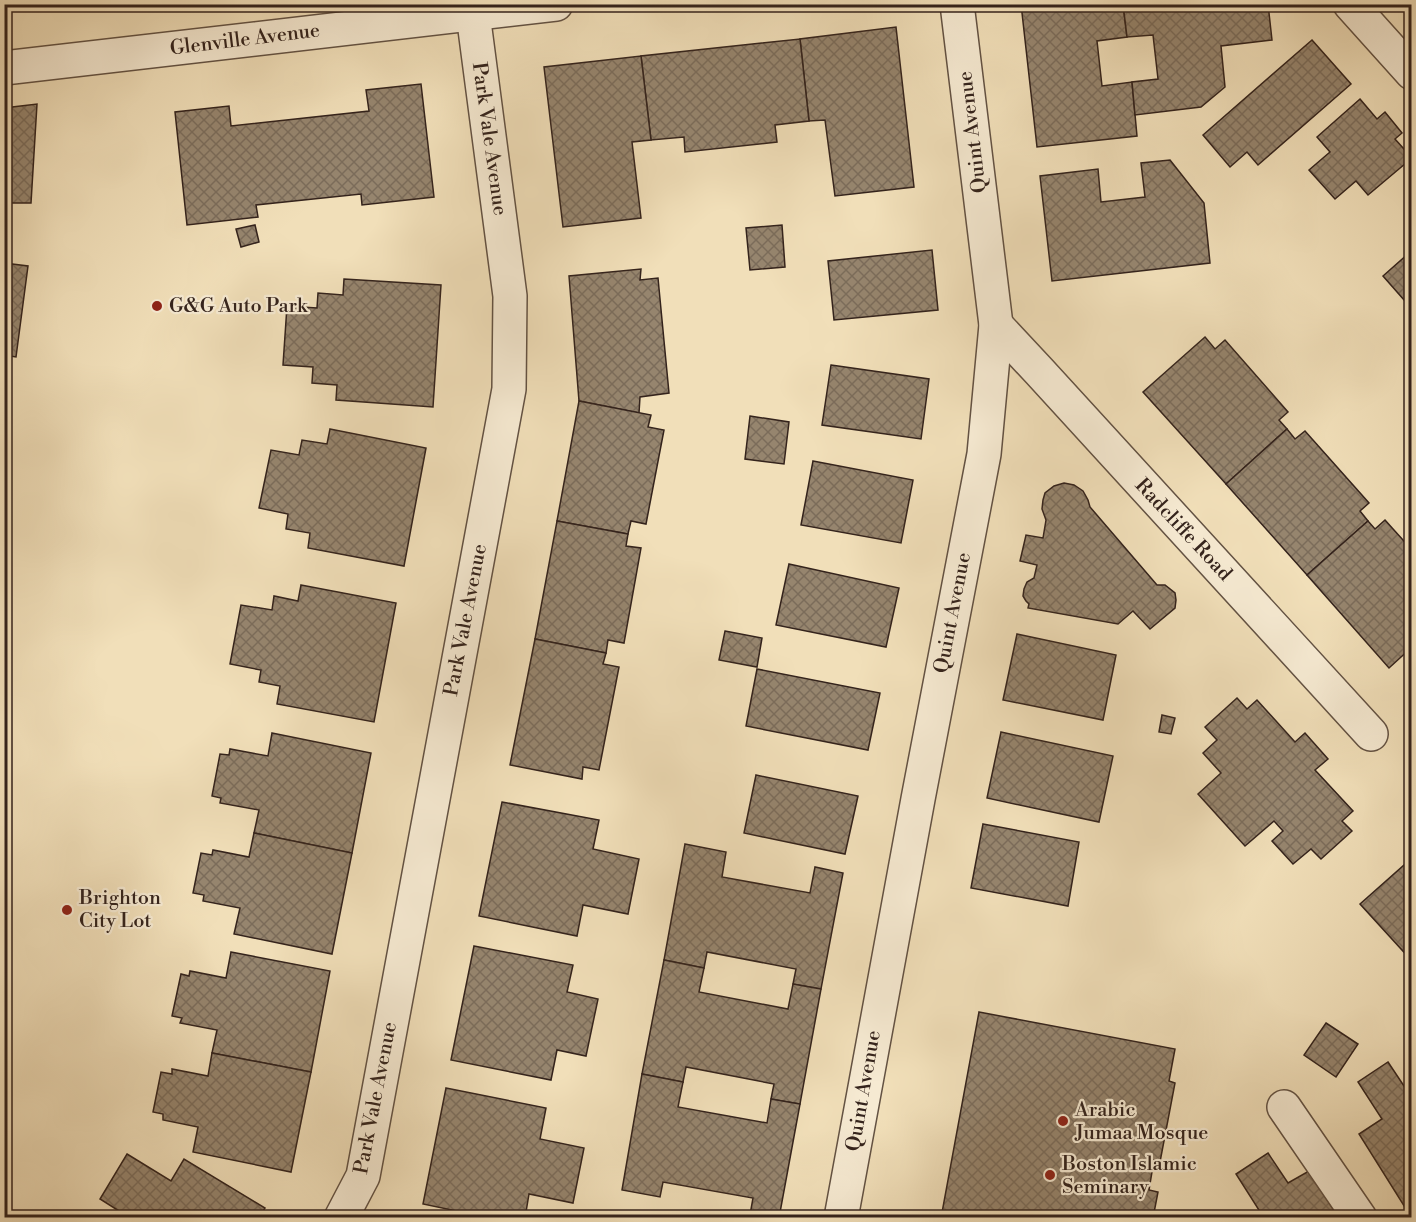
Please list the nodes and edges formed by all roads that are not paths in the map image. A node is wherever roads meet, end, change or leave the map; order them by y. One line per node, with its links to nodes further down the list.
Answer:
1 (556, 4): 4 (street, Glenville Avenue)
2 (957, 4): 7 (street, Quint Avenue)
3 (1350, 4): 6 (street)
4 (473, 14): 5 (street, Glenville Avenue); 10 (street, Park Vale Avenue)
5 (4, 68)
6 (1412, 73)
7 (996, 325): 8 (street, Radcliffe Road); 11 (street, Quint Avenue)
8 (1371, 734)
9 (1284, 1107): 12 (street)
10 (341, 1218)
11 (841, 1218)
12 (1360, 1218)

